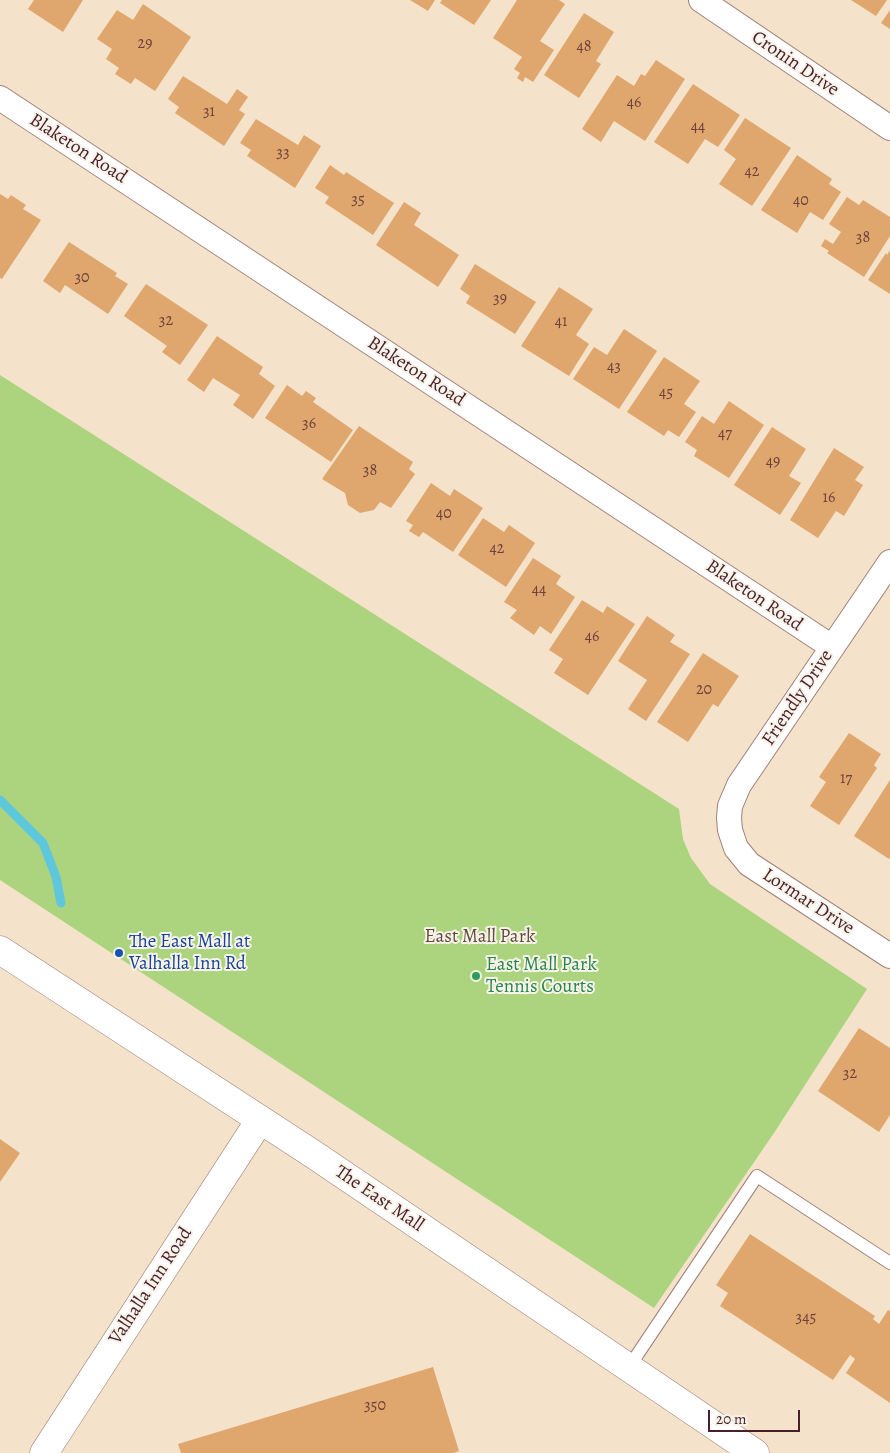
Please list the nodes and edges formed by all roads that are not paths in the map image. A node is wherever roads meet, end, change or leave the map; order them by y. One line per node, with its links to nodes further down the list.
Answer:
1 (701, 0): 3 (street, Cronin Drive)
2 (0, 98): 5 (street, Blaketon Road)
3 (890, 128)
4 (890, 562): 5 (street, Friendly Drive)
5 (832, 647): 6 (street, Friendly Drive)
6 (733, 841): 8 (street, Lormar Drive)
7 (0, 950): 9 (main road, The East Mall)
8 (890, 956)
9 (260, 1120): 11 (main road, The East Mall); 12 (main road, Valhalla Inn Road)
10 (890, 1263): 11 (lane)
11 (629, 1367): 13 (main road, The East Mall)
12 (44, 1453)
13 (755, 1453)

